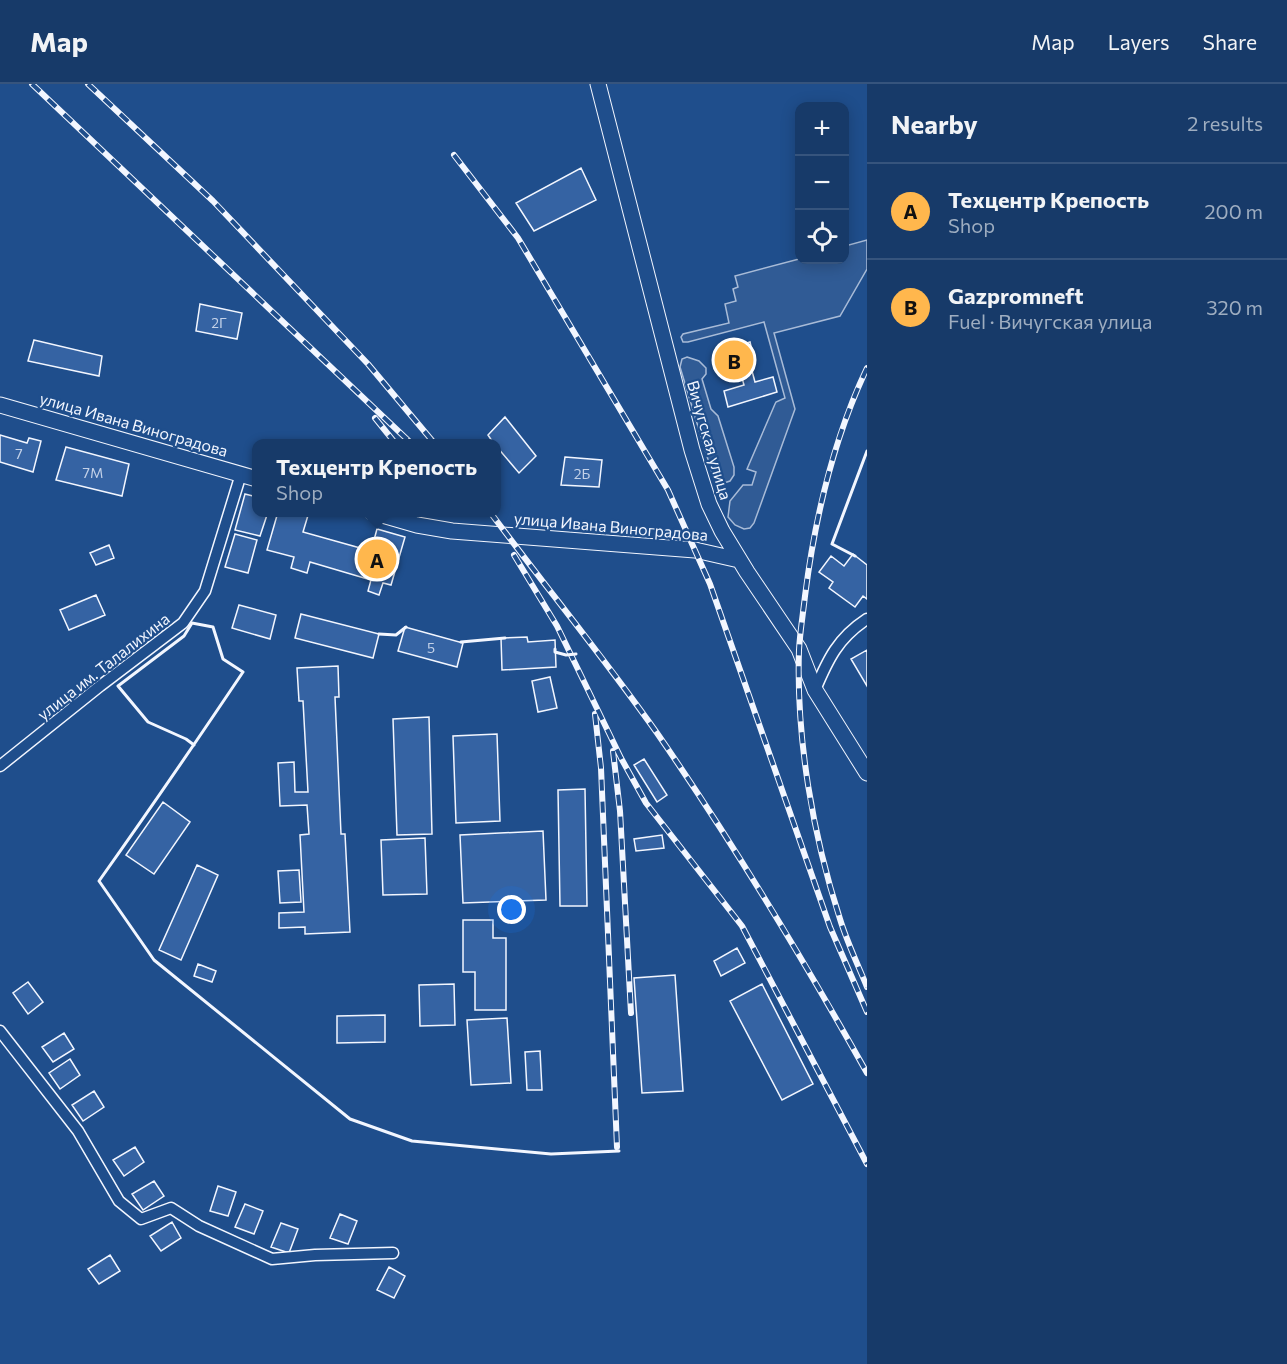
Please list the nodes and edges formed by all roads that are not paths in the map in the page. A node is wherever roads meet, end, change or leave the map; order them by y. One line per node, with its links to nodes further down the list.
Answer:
1 (598, 84): 6 (main road, Вичугская улица)
2 (0, 405): 3 (main road, улица Ивана Виноградова)
3 (241, 474): 4 (main road, улица Ивана Виноградова); 9 (street, улица им. Талалихина)
4 (252, 477)
5 (387, 517): 6 (main road, улица Ивана Виноградова)
6 (739, 560): 8 (main road, Вичугская улица)
7 (867, 619): 8 (street)
8 (815, 690): 10 (main road, Вичугская улица)
9 (0, 766)
10 (867, 773)
11 (0, 1031): 12 (street)
12 (393, 1253)

